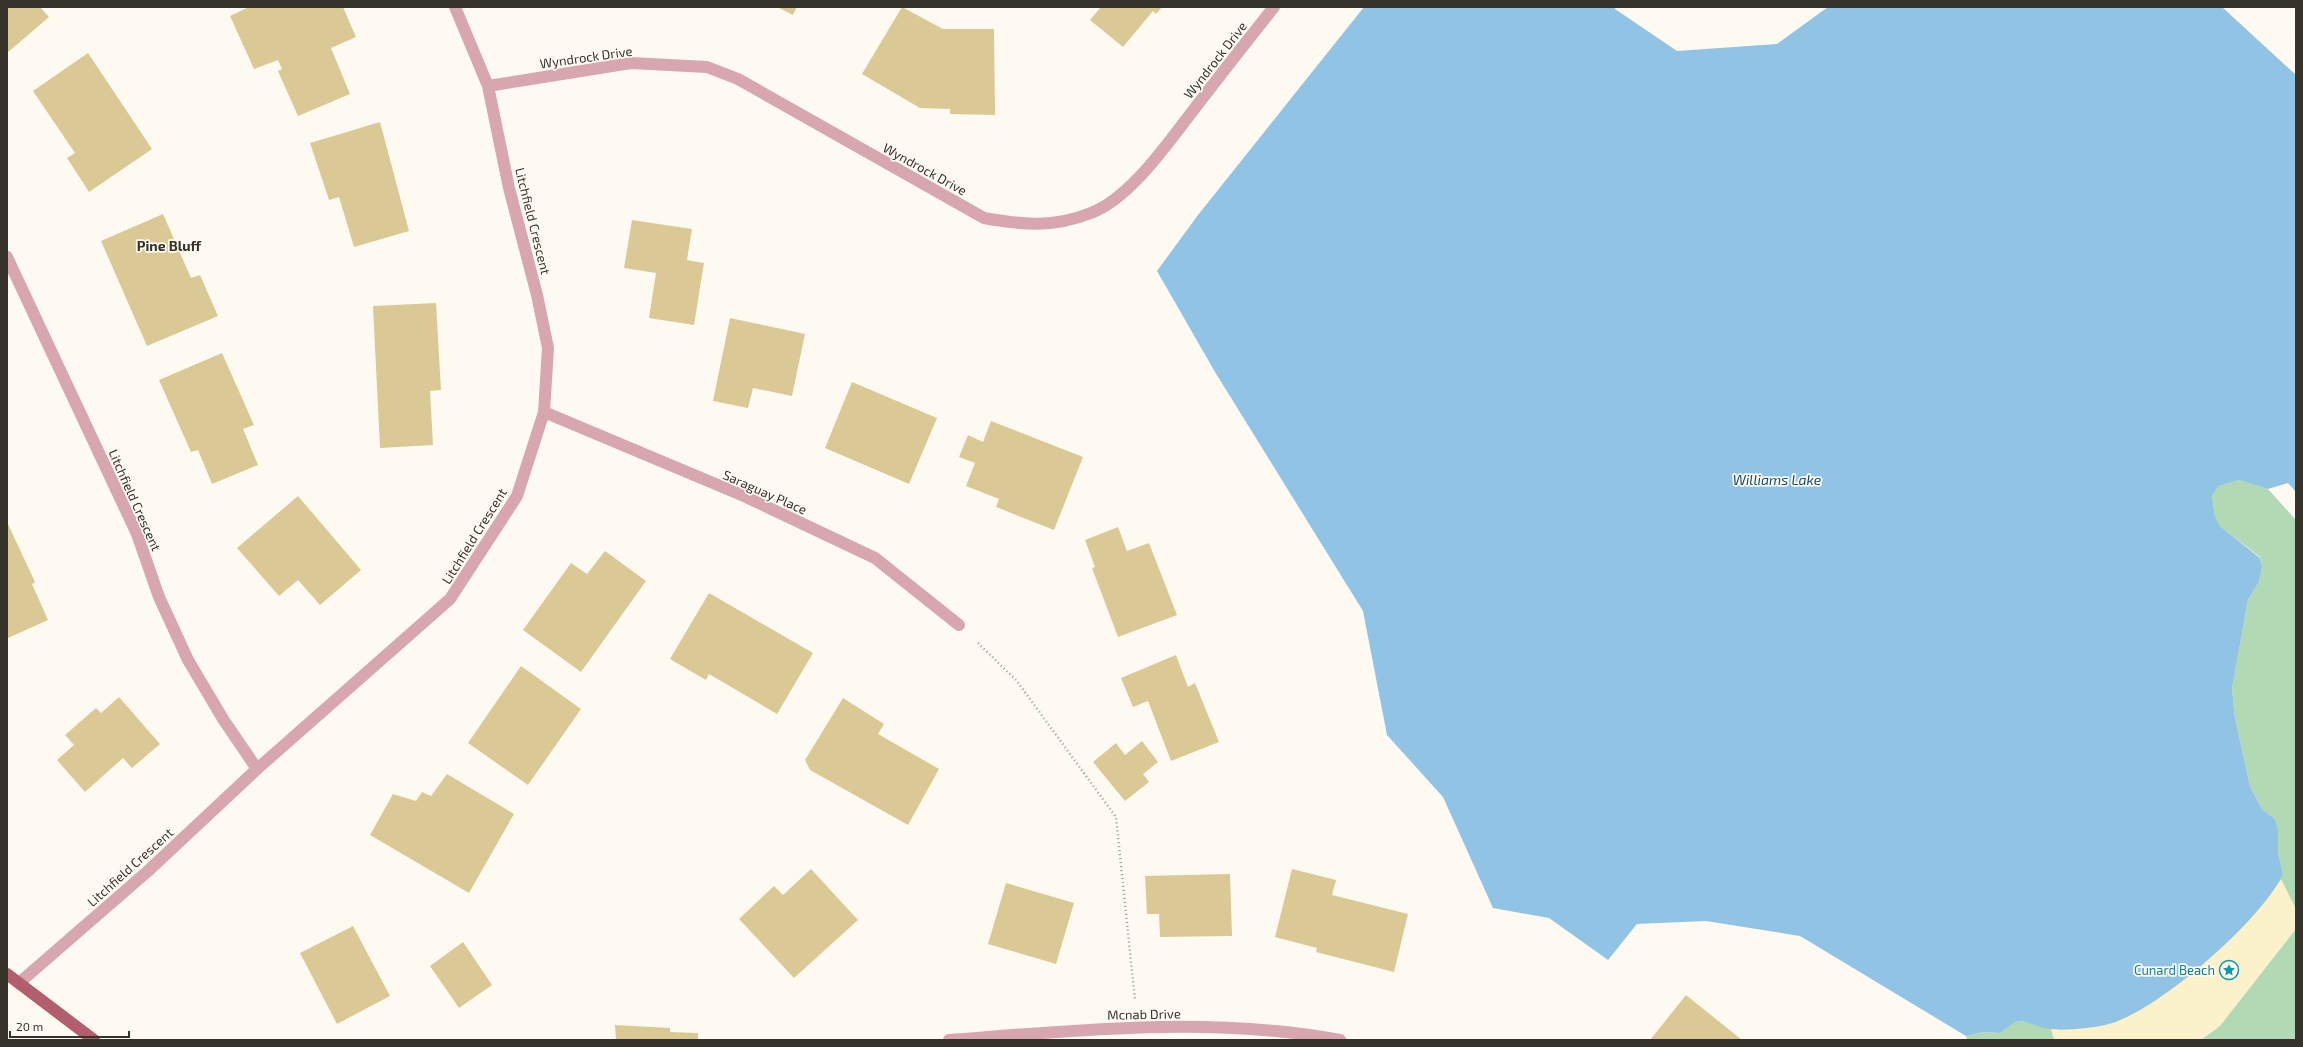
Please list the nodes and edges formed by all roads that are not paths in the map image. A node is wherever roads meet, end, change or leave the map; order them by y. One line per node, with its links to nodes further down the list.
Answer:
1 (455, 7): 3 (street, Litchfield Crescent)
2 (1274, 7): 3 (street, Wyndrock Drive)
3 (488, 86): 5 (street, Litchfield Crescent)
4 (7, 257): 7 (street, Litchfield Crescent)
5 (544, 412): 6 (street, Saraguay Place); 7 (street, Litchfield Crescent)
6 (959, 625)
7 (257, 769): 9 (street, Litchfield Crescent)
8 (7, 974): 9 (main road)
9 (20, 983): 10 (main road)
10 (94, 1040)
11 (949, 1040): 12 (street, Mcnab Drive)
12 (1340, 1040)

